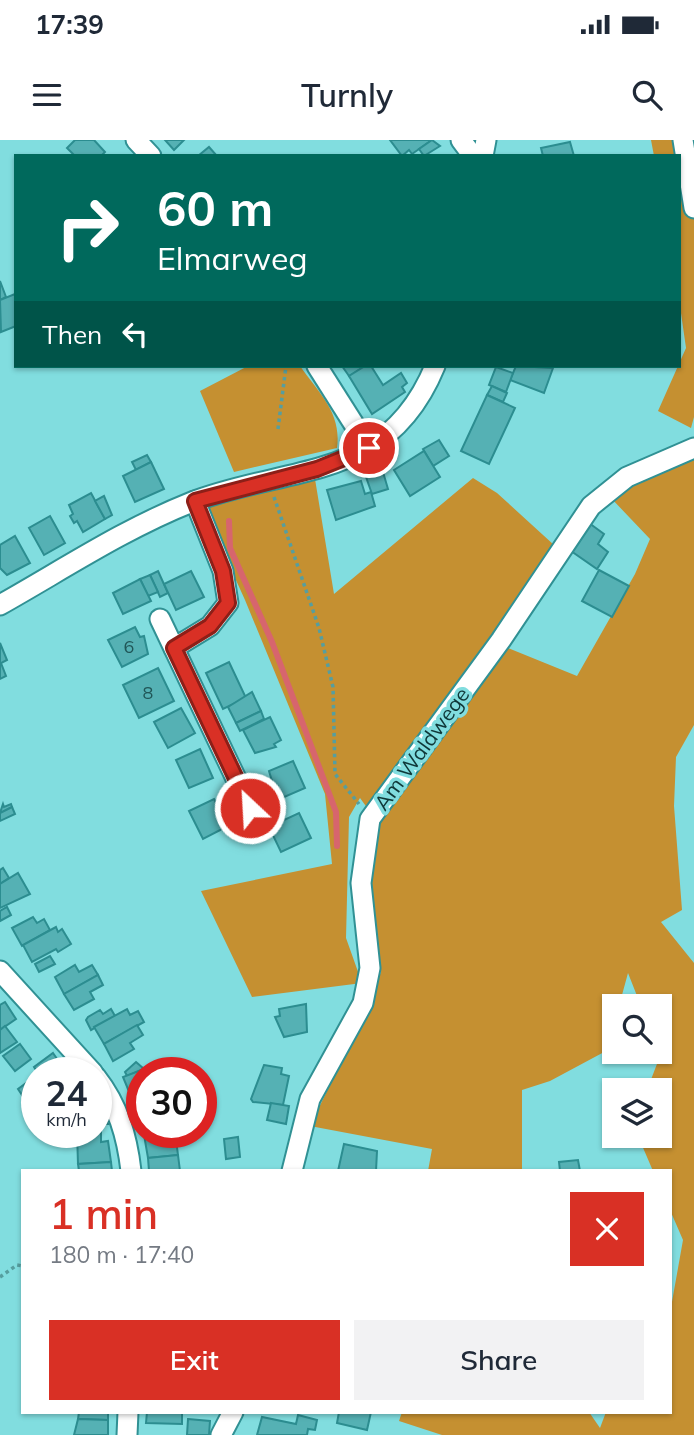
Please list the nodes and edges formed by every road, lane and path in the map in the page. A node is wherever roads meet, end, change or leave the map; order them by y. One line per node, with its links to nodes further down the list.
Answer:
1 (136, 140): 3 (street)
2 (683, 140): 4 (street)
3 (149, 154)
4 (694, 208)
5 (285, 368): 8 (path)
6 (318, 368): 9 (street)
7 (434, 368): 9 (street)
8 (278, 429)
9 (369, 448): 11 (street)
10 (694, 448): 17 (street, Am Waldwege)
11 (269, 482): 12 (street); 17 (path)
12 (195, 501): 13 (street); 15 (street)
13 (0, 605)
14 (160, 619): 15 (street)
15 (174, 648): 16 (street)
16 (250, 808)
17 (370, 819): 22 (street, Am Waldwege)
18 (0, 971): 19 (street)
19 (79, 1057)
20 (112, 1100): 21 (street)
21 (131, 1169)
22 (292, 1169)
23 (21, 1266): 24 (path)
24 (0, 1277)
25 (128, 1414): 27 (street)
26 (232, 1414): 28 (street)
27 (127, 1435)
28 (221, 1435)

